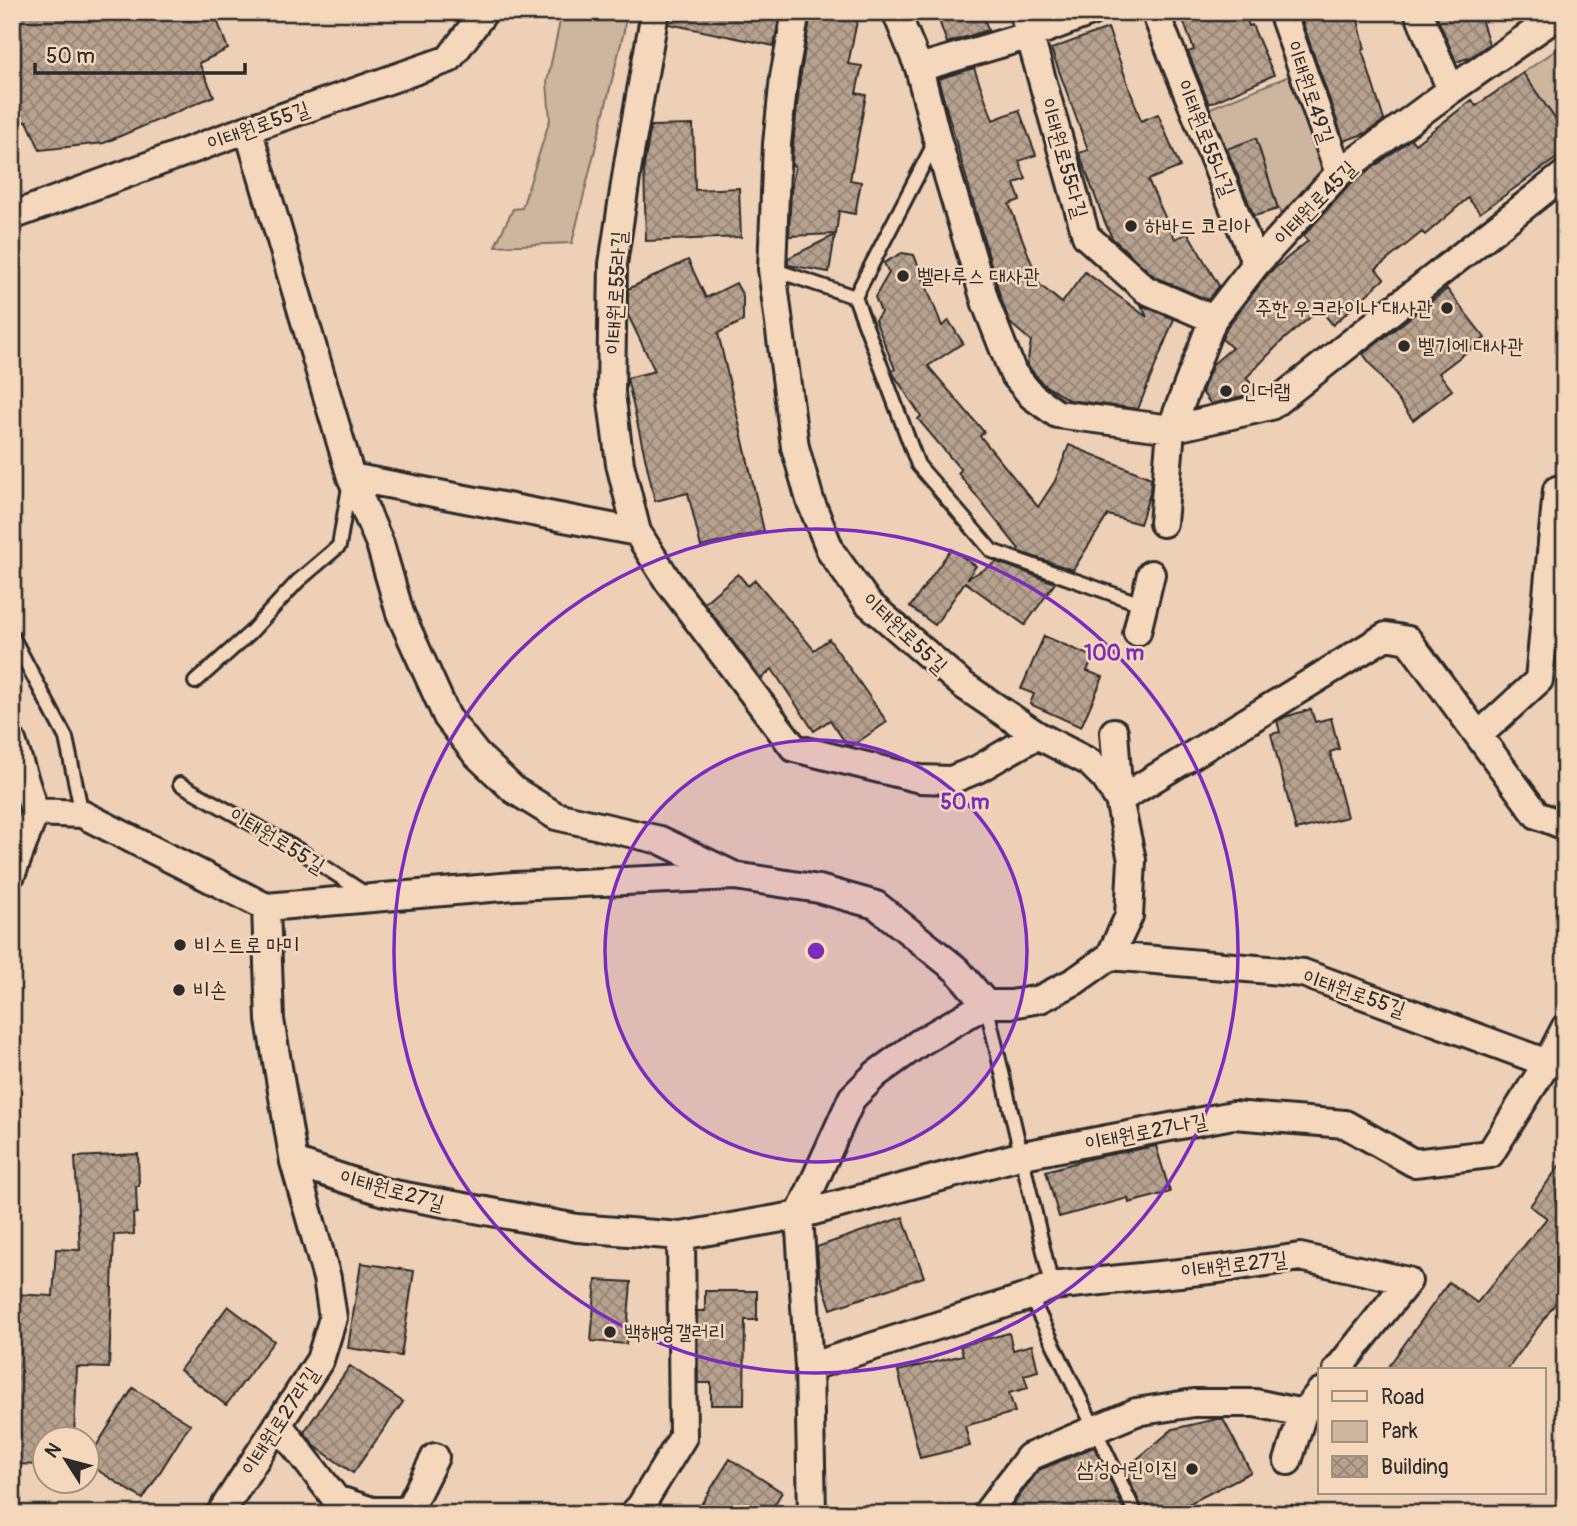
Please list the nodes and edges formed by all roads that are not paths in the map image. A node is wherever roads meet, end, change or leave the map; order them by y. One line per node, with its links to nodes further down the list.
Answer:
1 (484, 12): 13 (street, 이태원로55길)
2 (655, 12): 26 (street, 이태원로55라길)
3 (796, 12): 19 (street, 이태원로55길)
4 (896, 12): 11 (street)
5 (1091, 12): 10 (street)
6 (1155, 12): 18 (street, 이태원로55나길)
7 (1282, 12): 15 (street, 이태원로49길)
8 (1418, 12): 12 (street)
9 (1563, 12): 12 (street, 이태원로45길)
10 (1026, 24): 11 (street); 21 (street, 이태원로55다길)
11 (919, 68): 14 (street)
12 (1451, 90): 15 (street, 이태원로45길)
13 (248, 129): 17 (street, 이태원로55길); 23 (street)
14 (937, 139): 20 (lane); 22 (street)
15 (1339, 173): 18 (street, 이태원로45길)
16 (1565, 174): 22 (street)
17 (12, 216)
18 (1256, 264): 21 (street, 이태원로45길)
19 (772, 269): 20 (lane); 33 (street, 이태원로55길)
20 (855, 297): 28 (lane)
21 (1213, 319): 22 (street, 이태원로45길)
22 (1171, 429): 25 (street, 이태원로45길)
23 (351, 477): 26 (street); 31 (lane); 42 (street, 이태원로55길)
24 (1565, 487): 34 (street)
25 (1163, 523)
26 (637, 532): 33 (street, 이태원로55라길)
27 (1151, 573): 28 (street)
28 (1144, 605): 29 (street)
29 (1137, 632)
30 (12, 636): 39 (lane)
31 (195, 682)
32 (1114, 732): 37 (street)
33 (1037, 735): 37 (street, 이태원로55길)
34 (1479, 735): 37 (street); 40 (street)
35 (12, 741): 38 (street)
36 (180, 784): 43 (lane, 이태원로55길)
37 (1119, 800): 45 (street, 이태원로55길)
38 (34, 812): 39 (street); 41 (street)
39 (82, 814): 44 (street)
40 (1565, 826)
41 (12, 873)
42 (735, 876): 43 (street, 이태원로55길); 46 (street, 이태원로55길)
43 (372, 898): 44 (street, 이태원로55길)
44 (265, 907): 50 (street)
45 (1110, 956): 46 (street, 이태원로55길); 48 (street, 이태원로55길)
46 (986, 1004): 49 (lane); 51 (street, 이태원로55길)
47 (1565, 1028): 48 (street)
48 (1548, 1063): 49 (street, 이태원로27나길)
49 (1023, 1155): 51 (street, 이태원로27나길); 53 (lane)
50 (294, 1162): 52 (street, 이태원로27길); 58 (street, 이태원로27라길)
51 (799, 1215): 52 (street, 이태원로27길); 54 (street)
52 (681, 1236): 63 (street)
53 (1041, 1291): 54 (street, 이태원로27길); 55 (street, 이태원로27길); 59 (lane)
54 (809, 1367): 64 (street)
55 (1339, 1368)
56 (1318, 1394): 57 (street)
57 (1303, 1413): 59 (street); 61 (street)
58 (278, 1424): 60 (street); 62 (street, 이태원로27라길)
59 (1094, 1428): 65 (street); 66 (lane)
60 (435, 1457)
61 (1288, 1461)
62 (220, 1514)
63 (633, 1514)
64 (812, 1514)
65 (986, 1514)
66 (1136, 1514)

